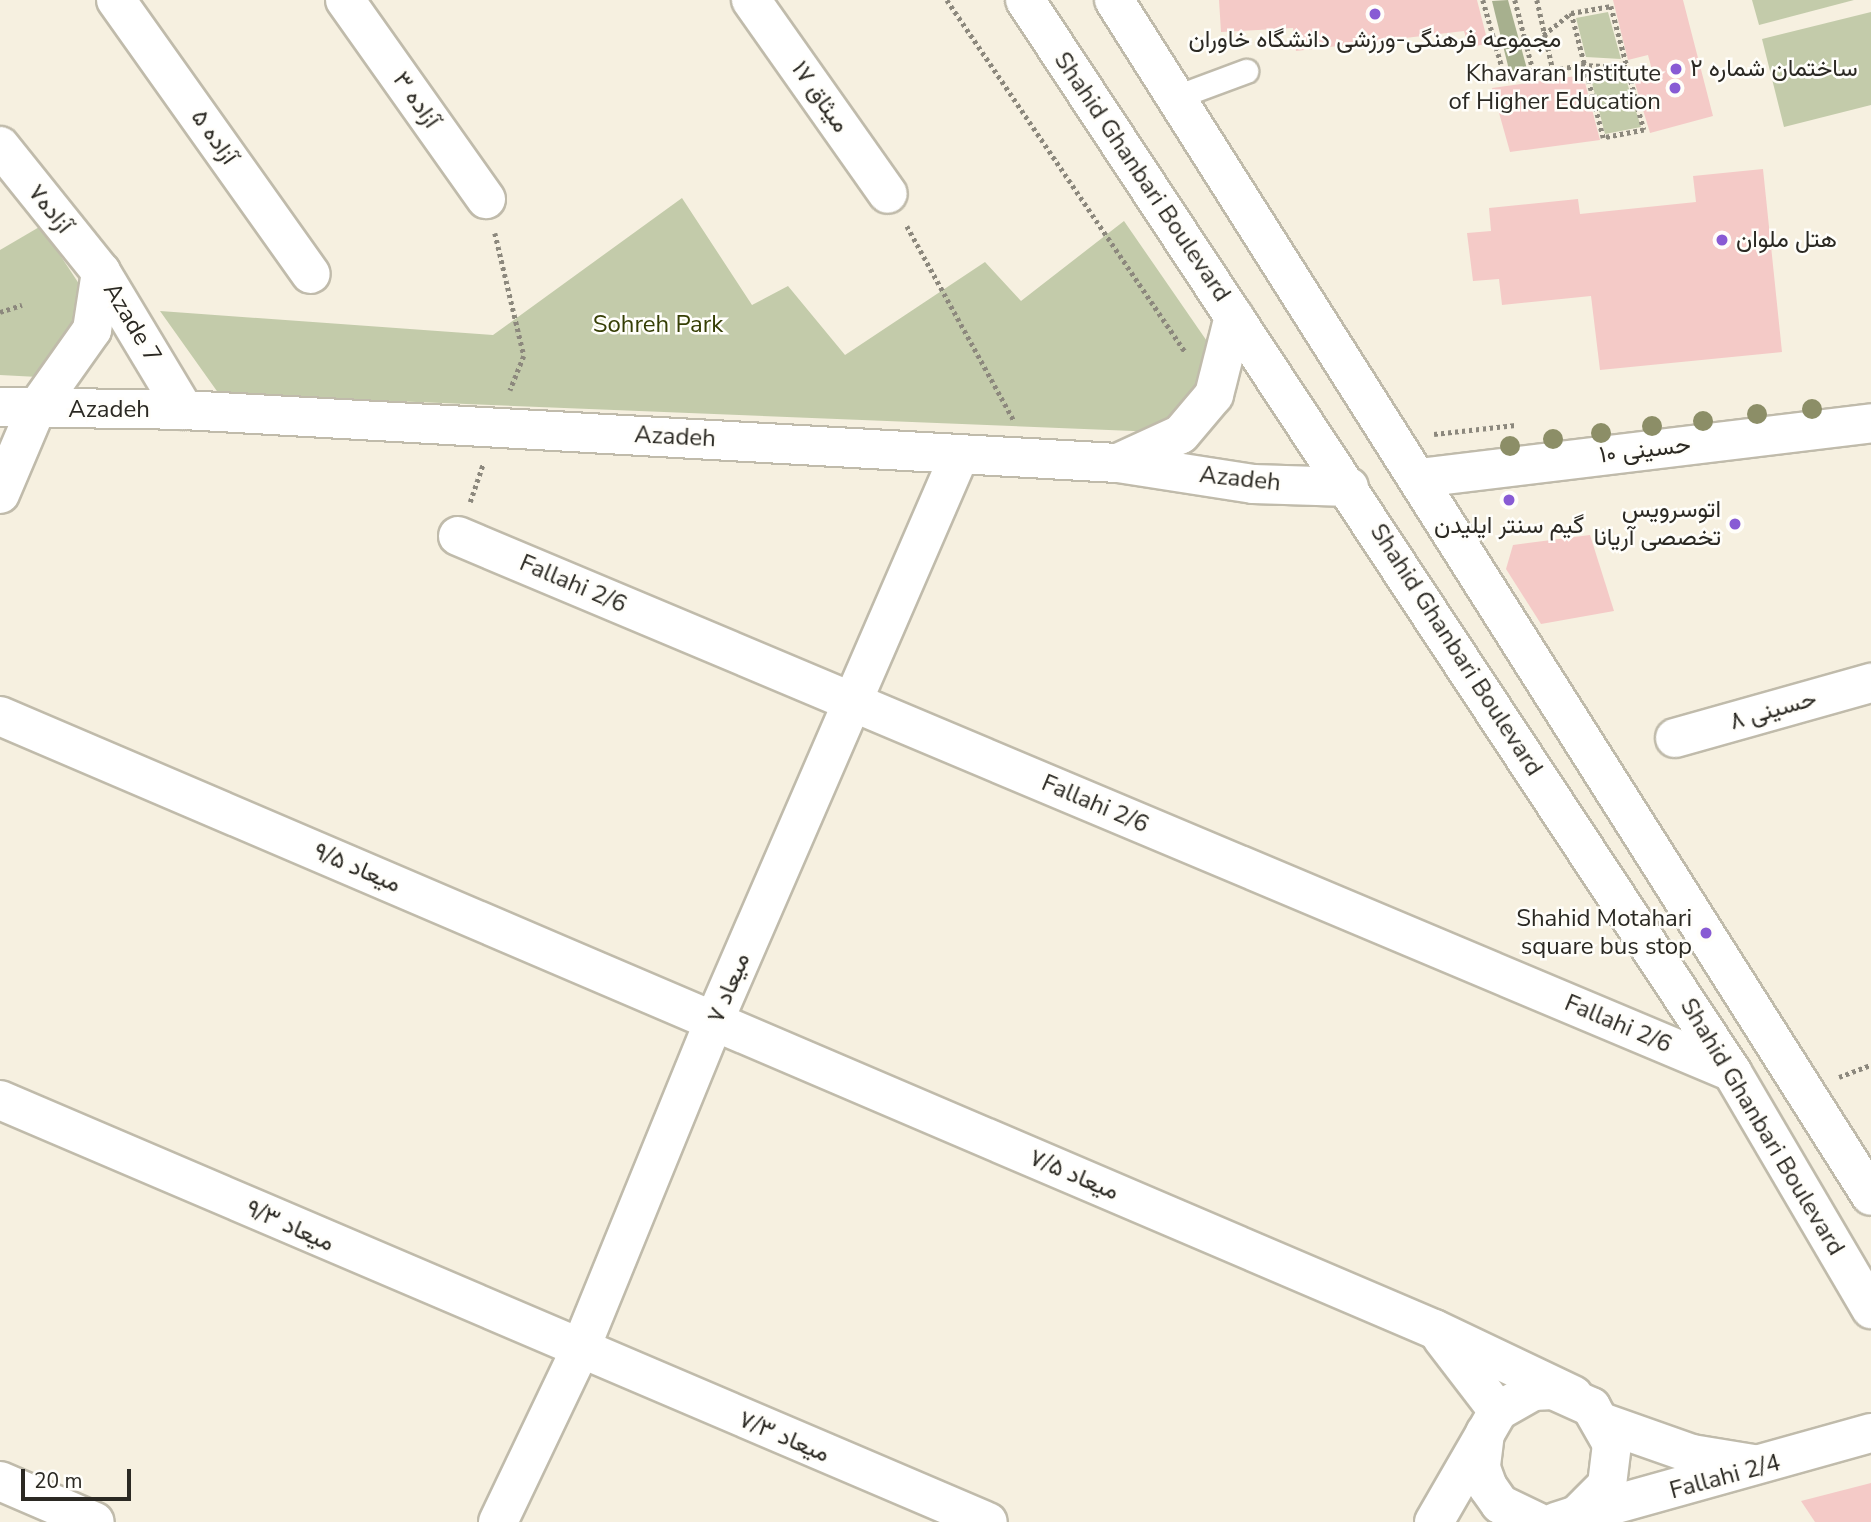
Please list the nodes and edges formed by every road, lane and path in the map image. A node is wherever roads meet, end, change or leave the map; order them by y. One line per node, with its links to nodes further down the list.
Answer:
1 (117, 0): 23 (street, آزاده ۵)
2 (345, 0): 21 (street, آزاده ۳)
3 (751, 0): 20 (street, میثاق ۱۷)
4 (947, 0): 27 (path)
5 (1025, 0): 26 (street, Shahid Ghanbari Boulevard)
6 (1114, 0): 18 (street)
7 (1483, 0): 17 (path)
8 (1515, 0): 12 (path)
9 (1537, 0): 11 (path)
10 (1571, 13): 11 (path); 13 (path); 14 (path)
11 (1546, 31): 12 (path); 15 (path)
12 (1527, 48): 17 (path)
13 (1583, 65): 14 (path); 14 (path); 15 (path)
14 (1626, 67)
15 (1553, 70): 17 (path)
16 (1246, 71): 18 (lane)
17 (1534, 74)
18 (1176, 97): 35 (street)
19 (0, 146): 22 (street, آزاده۷)
20 (888, 194): 33 (path)
21 (486, 199): 31 (path)
22 (101, 272): 28 (street); 29 (street, Azade 7)
23 (311, 274)
24 (22, 305): 25 (path)
25 (0, 312)
26 (1234, 316): 27 (street); 36 (street, Shahid Ghanbari Boulevard)
27 (1214, 395): 34 (street)
28 (18, 408): 29 (street, Azadeh); 37 (street)
29 (184, 410): 31 (street, Azadeh)
30 (1871, 423): 35 (street, حسینی ۱۰)
31 (495, 427): 32 (street, Azadeh); 38 (path)
32 (960, 454): 33 (street, Azadeh); 40 (street, میعاد ۷)
33 (1035, 458): 34 (street, Azadeh)
34 (1118, 463): 36 (street, Azadeh)
35 (1419, 478): 46 (street)
36 (1349, 487): 44 (street, Shahid Ghanbari Boulevard)
37 (0, 494)
38 (458, 536): 40 (street, Fallahi 2/6)
39 (1871, 683): 42 (street, حسینی ۸)
40 (851, 701): 43 (street, میعاد ۷); 44 (street, Fallahi 2/6)
41 (0, 716): 43 (street, میعاد ۹/۵)
42 (1675, 738)
43 (714, 1021): 48 (street, میعاد ۷/۵); 49 (street, میعاد ۷)
44 (1732, 1072): 47 (street, Shahid Ghanbari Boulevard)
45 (0, 1100): 49 (street, میعاد ۹/۳)
46 (1871, 1196)
47 (1871, 1309)
48 (1434, 1329): 50 (street, میعاد ۷/۵); 51 (street, میعاد ۷/۵)
49 (579, 1352): 58 (street, میعاد ۷); 59 (street, میعاد ۷/۳)
50 (1573, 1395): 51 (street); 52 (street, میعاد ۷/۵)
51 (1492, 1419): 60 (street); 61 (street)
52 (1604, 1423): 54 (street); 56 (street)
53 (1871, 1433): 54 (street, Fallahi 2/4)
54 (1769, 1466): 56 (street, Fallahi 2/4)
55 (0, 1481): 57 (street)
56 (1558, 1520)
57 (95, 1522)
58 (498, 1522)
59 (988, 1522)
60 (1434, 1522)
61 (1537, 1522)

